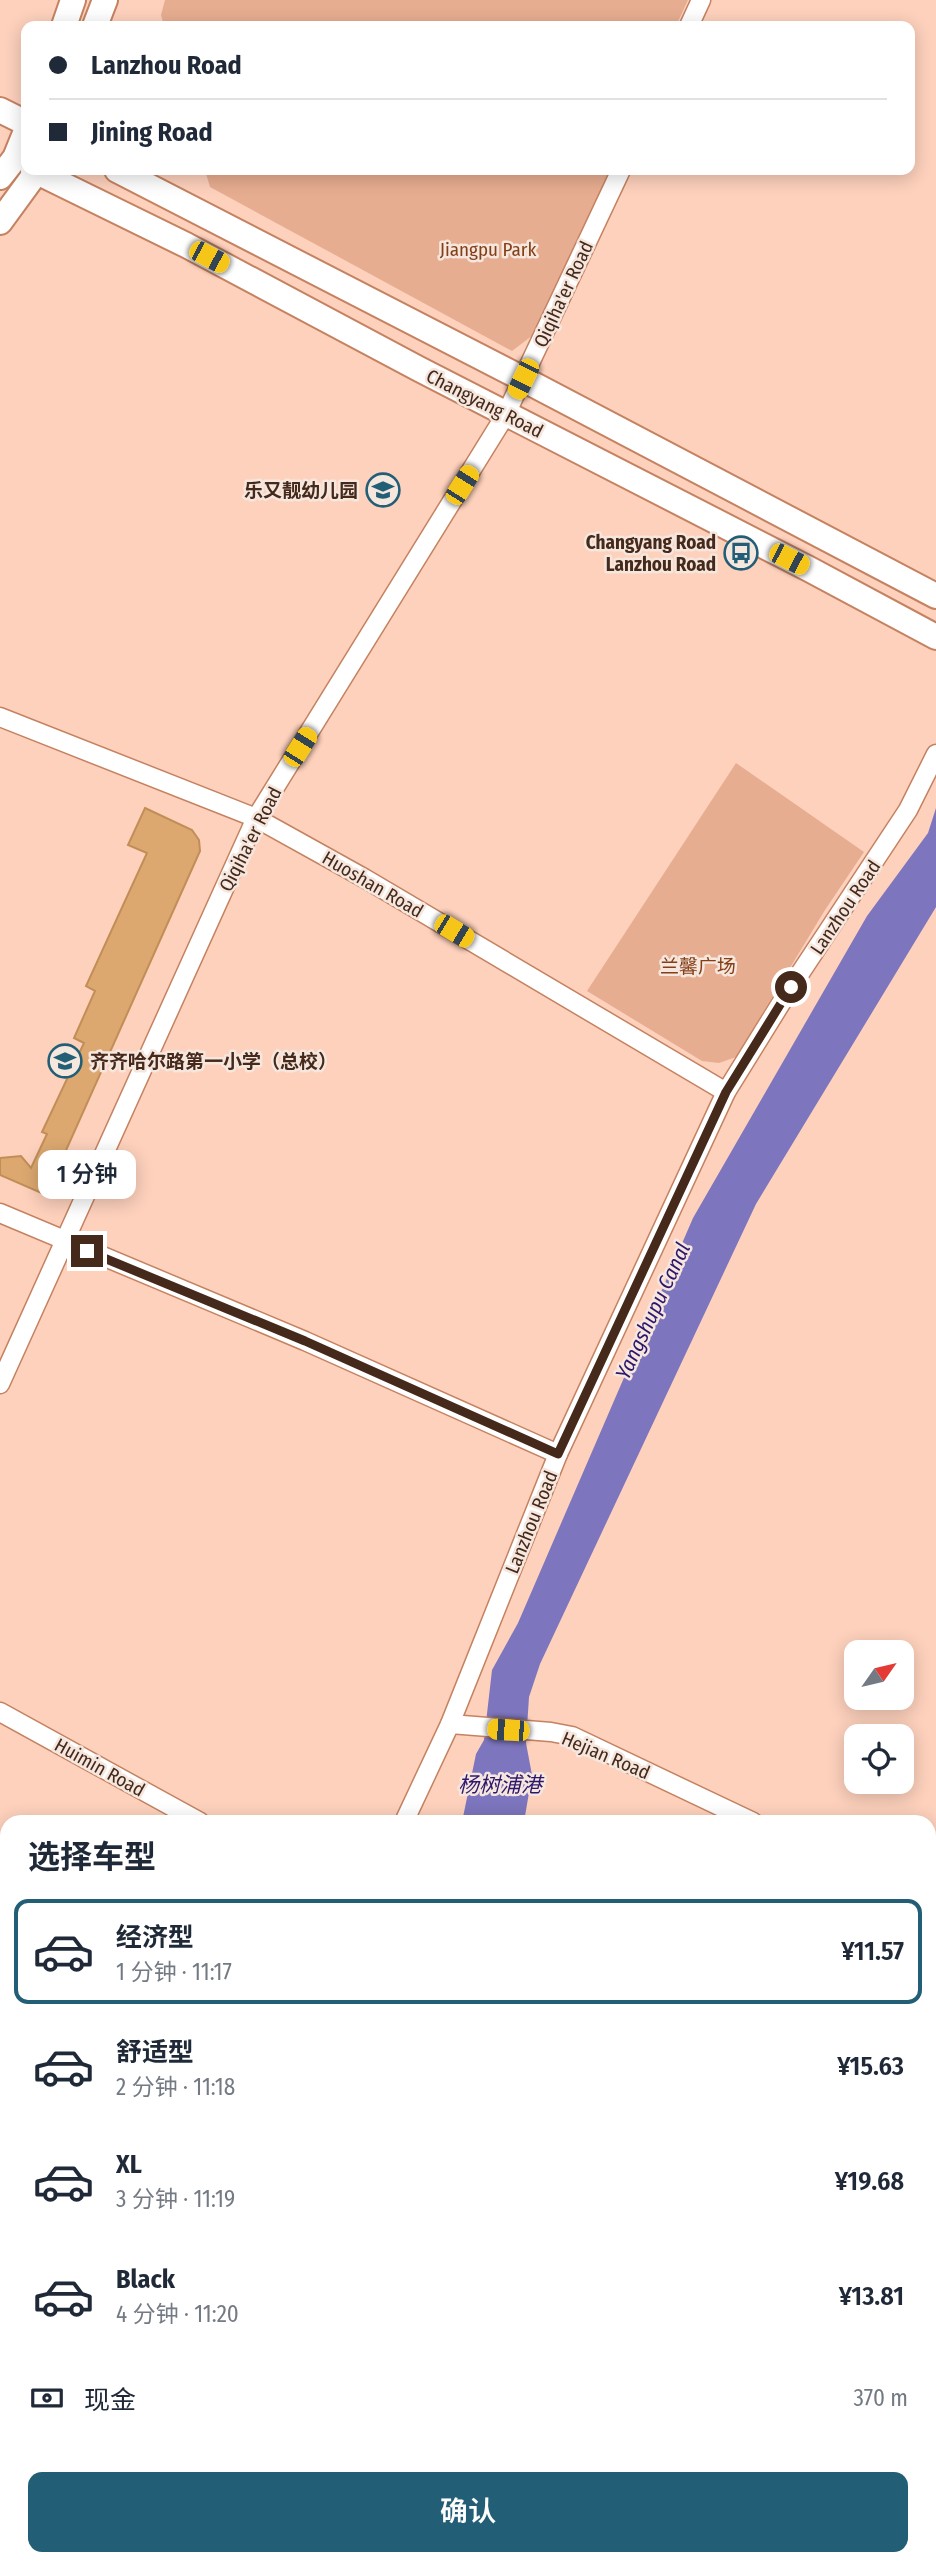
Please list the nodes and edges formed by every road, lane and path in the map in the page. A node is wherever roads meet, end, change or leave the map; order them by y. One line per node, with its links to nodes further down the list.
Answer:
1 (73, 0): 4 (main road)
2 (105, 0): 5 (main road)
3 (701, 0): 6 (street)
4 (66, 21)
5 (97, 21)
6 (691, 21)
7 (0, 110): 8 (main road)
8 (21, 120)
9 (21, 166): 13 (main road)
10 (40, 175): 15 (main road, Changyang Road)
11 (127, 175): 14 (main road, Changyang Road)
12 (619, 175): 14 (street, Qiqiha'er Road)
13 (0, 222)
14 (523, 379): 15 (street, Qiqiha'er Road); 16 (main road, Changyang Road)
15 (506, 414): 17 (main road, Changyang Road); 20 (street, Qiqiha'er Road)
16 (936, 596)
17 (936, 637)
18 (0, 717): 20 (street, Huoshan Road)
19 (936, 754): 21 (street, Lanzhou Road)
20 (256, 818): 21 (street, Huoshan Road); 23 (street, Qiqiha'er Road)
21 (726, 1092): 25 (street, Lanzhou Road)
22 (0, 1213): 23 (street)
23 (63, 1241): 24 (street, Qiqiha'er Road); 25 (street)
24 (0, 1384)
25 (558, 1454): 27 (street, Lanzhou Road)
26 (0, 1712): 28 (street, Huimin Road)
27 (450, 1724): 29 (street, Lanzhou Road); 30 (street, Hejian Road)
28 (187, 1815)
29 (407, 1815)
30 (738, 1815)

